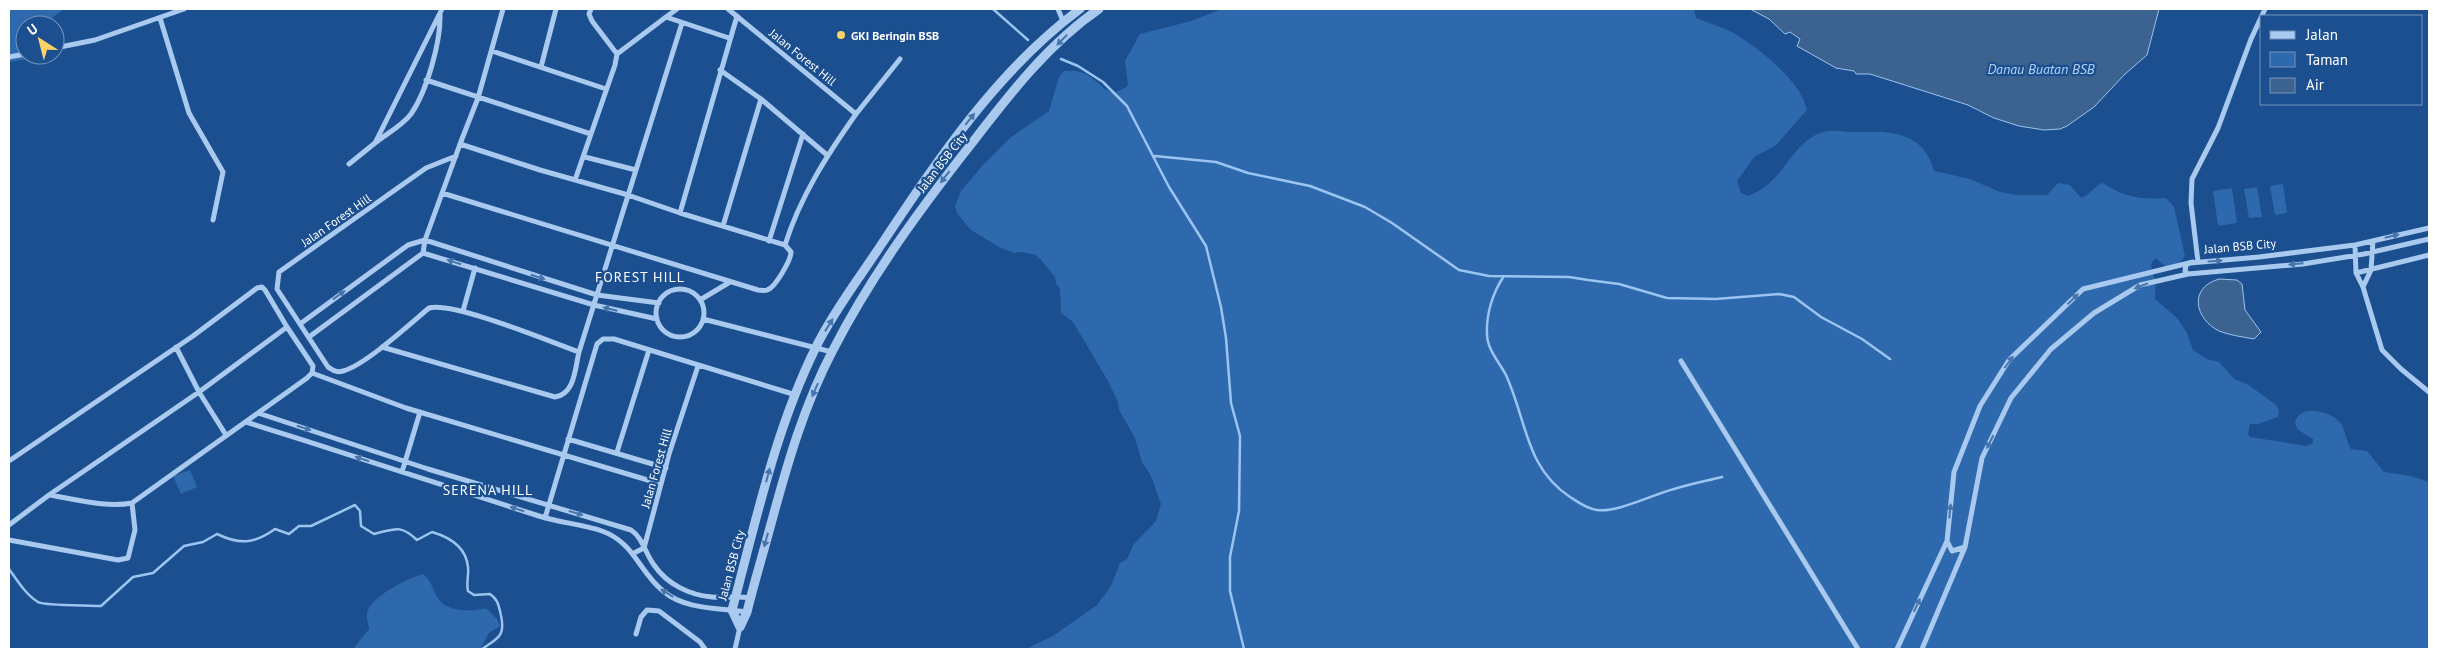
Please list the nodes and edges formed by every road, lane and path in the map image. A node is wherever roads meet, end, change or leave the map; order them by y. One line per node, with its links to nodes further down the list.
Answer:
1 (184, 9): 13 (street)
2 (503, 9): 19 (street)
3 (556, 9): 22 (street)
4 (591, 9): 20 (street)
5 (677, 9): 12 (street)
6 (728, 9): 11 (street, Jalan Forest Hill)
7 (1058, 9): 15 (street)
8 (1080, 9): 15 (street, Jalan BSB City)
9 (1098, 9): 80 (street, Jalan BSB City, one-way to 80)
10 (441, 11): 24 (street); 31 (street)
11 (736, 16): 17 (street); 28 (street, Jalan Forest Hill)
12 (666, 17): 16 (street); 20 (street)
13 (160, 18): 18 (street); 42 (street)
14 (2260, 20): 56 (street)
15 (1063, 22): 75 (street, Jalan BSB City, one-way to 15)
16 (682, 23): 17 (street); 37 (street)
17 (729, 38): 23 (street)
18 (65, 46)
19 (492, 51): 22 (street); 26 (street)
20 (617, 54): 25 (street)
21 (900, 59): 28 (street)
22 (541, 67): 25 (street)
23 (720, 70): 27 (street); 41 (street)
24 (426, 80): 26 (street); 31 (street)
25 (606, 89): 29 (street)
26 (478, 98): 29 (street); 32 (street)
27 (761, 98): 30 (street); 43 (street)
28 (856, 114): 33 (street)
29 (591, 134): 35 (street)
30 (803, 134): 33 (street); 47 (street)
31 (375, 143): 36 (street)
32 (460, 144): 34 (street); 38 (street)
33 (828, 155): 51 (street)
34 (456, 156): 39 (street); 72 (street, Jalan Forest Hill)
35 (585, 157): 37 (street); 38 (street)
36 (349, 164)
37 (636, 170): 40 (street)
38 (576, 180): 40 (street)
39 (442, 193): 46 (street); 50 (street)
40 (628, 194): 41 (street); 50 (street)
41 (680, 213): 43 (street)
42 (212, 220)
43 (723, 226): 47 (street)
44 (2429, 228): 48 (street, Jalan BSB City, one-way to 44)
45 (2429, 239): 52 (street, Jalan BSB City)
46 (425, 240): 53 (street); 59 (street); 72 (street, one-way to 46)
47 (769, 241): 51 (street)
48 (2374, 241): 49 (street, Jalan BSB City); 52 (street)
49 (2355, 244): 54 (street); 56 (street, Jalan BSB City, one-way to 49)
50 (611, 245): 63 (street); 65 (street)
51 (785, 245): 63 (street)
52 (2372, 252): 54 (street, Jalan BSB City); 58 (street)
53 (423, 253): 57 (street, one-way to 53); 74 (street)
54 (2355, 255): 60 (street); 61 (street, Jalan BSB City, one-way to 61)
55 (2429, 255): 58 (street)
56 (2193, 262): 61 (street, Jalan BSB City); 105 (street, one-way to 56)
57 (475, 268): 62 (street); 69 (street)
58 (2371, 270): 60 (street); 64 (street)
59 (519, 271): 62 (street); 65 (street, one-way to 65)
60 (2356, 273): 64 (street)
61 (2188, 274): 106 (street, one-way to 106)
62 (516, 282): 68 (street)
63 (730, 282): 66 (street)
64 (2363, 287): 85 (street)
65 (597, 295): 67 (street); 68 (street)
66 (700, 300): 67 (street); 70 (street)
67 (659, 303): 71 (street)
68 (594, 305): 71 (street, one-way to 68); 79 (street)
69 (462, 311): 77 (street, Jalan Forest Hill); 79 (street, Jalan Forest Hill)
70 (703, 319): 71 (street); 75 (street)
71 (657, 320)
72 (300, 324): 74 (street, Jalan Forest Hill)
73 (286, 328): 76 (street); 83 (street); 84 (street)
74 (309, 337): 77 (street, Jalan Forest Hill)
75 (816, 346): 80 (street); 86 (street, Jalan BSB City)
76 (176, 347): 84 (street); 94 (street)
77 (382, 347): 79 (street)
78 (649, 350): 82 (street); 91 (street); 92 (street)
79 (579, 352)
80 (832, 352): 111 (street, Jalan BSB City, one-way to 111)
81 (1681, 361): 119 (street)
82 (698, 366): 86 (street); 96 (street, Jalan Forest Hill)
83 (312, 373): 87 (street); 88 (street)
84 (200, 392): 90 (street); 99 (street)
85 (2429, 392)
86 (796, 395): 110 (street, Jalan BSB City, one-way to 86)
87 (420, 412): 93 (street); 95 (street)
88 (258, 413): 89 (street); 95 (street, one-way to 95)
89 (246, 422): 90 (street); 97 (street, one-way to 89)
90 (226, 435): 100 (street)
91 (568, 439): 92 (street); 93 (street)
92 (617, 452): 96 (street)
93 (562, 454): 98 (street); 101 (street)
94 (9, 461)
95 (405, 461): 97 (street); 101 (street)
96 (666, 468): 98 (street, Jalan Forest Hill)
97 (402, 472): 102 (street, one-way to 97)
98 (661, 484): 107 (street, Jalan Forest Hill)
99 (49, 494): 100 (street); 103 (street)
100 (132, 503): 104 (street)
101 (547, 505): 102 (street); 107 (street, one-way to 107)
102 (545, 518): 108 (street)
103 (9, 525)
104 (9, 540)
105 (1947, 541): 106 (street); 120 (street, one-way to 105)
106 (1966, 547): 121 (street)
107 (644, 548): 108 (street); 109 (street)
108 (634, 553): 112 (street, one-way to 108)
109 (698, 594): 110 (street); 112 (street)
110 (736, 596): 111 (street); 113 (street, Jalan BSB City)
111 (750, 598): 114 (street, Jalan BSB City)
112 (695, 606): 113 (street)
113 (732, 610): 114 (street); 115 (street, Jalan BSB City)
114 (747, 612): 115 (street, Jalan BSB City)
115 (740, 627): 118 (street)
116 (636, 634): 117 (street)
117 (705, 649)
118 (735, 649)
119 (1858, 649)
120 (1897, 649)
121 (1922, 649)

